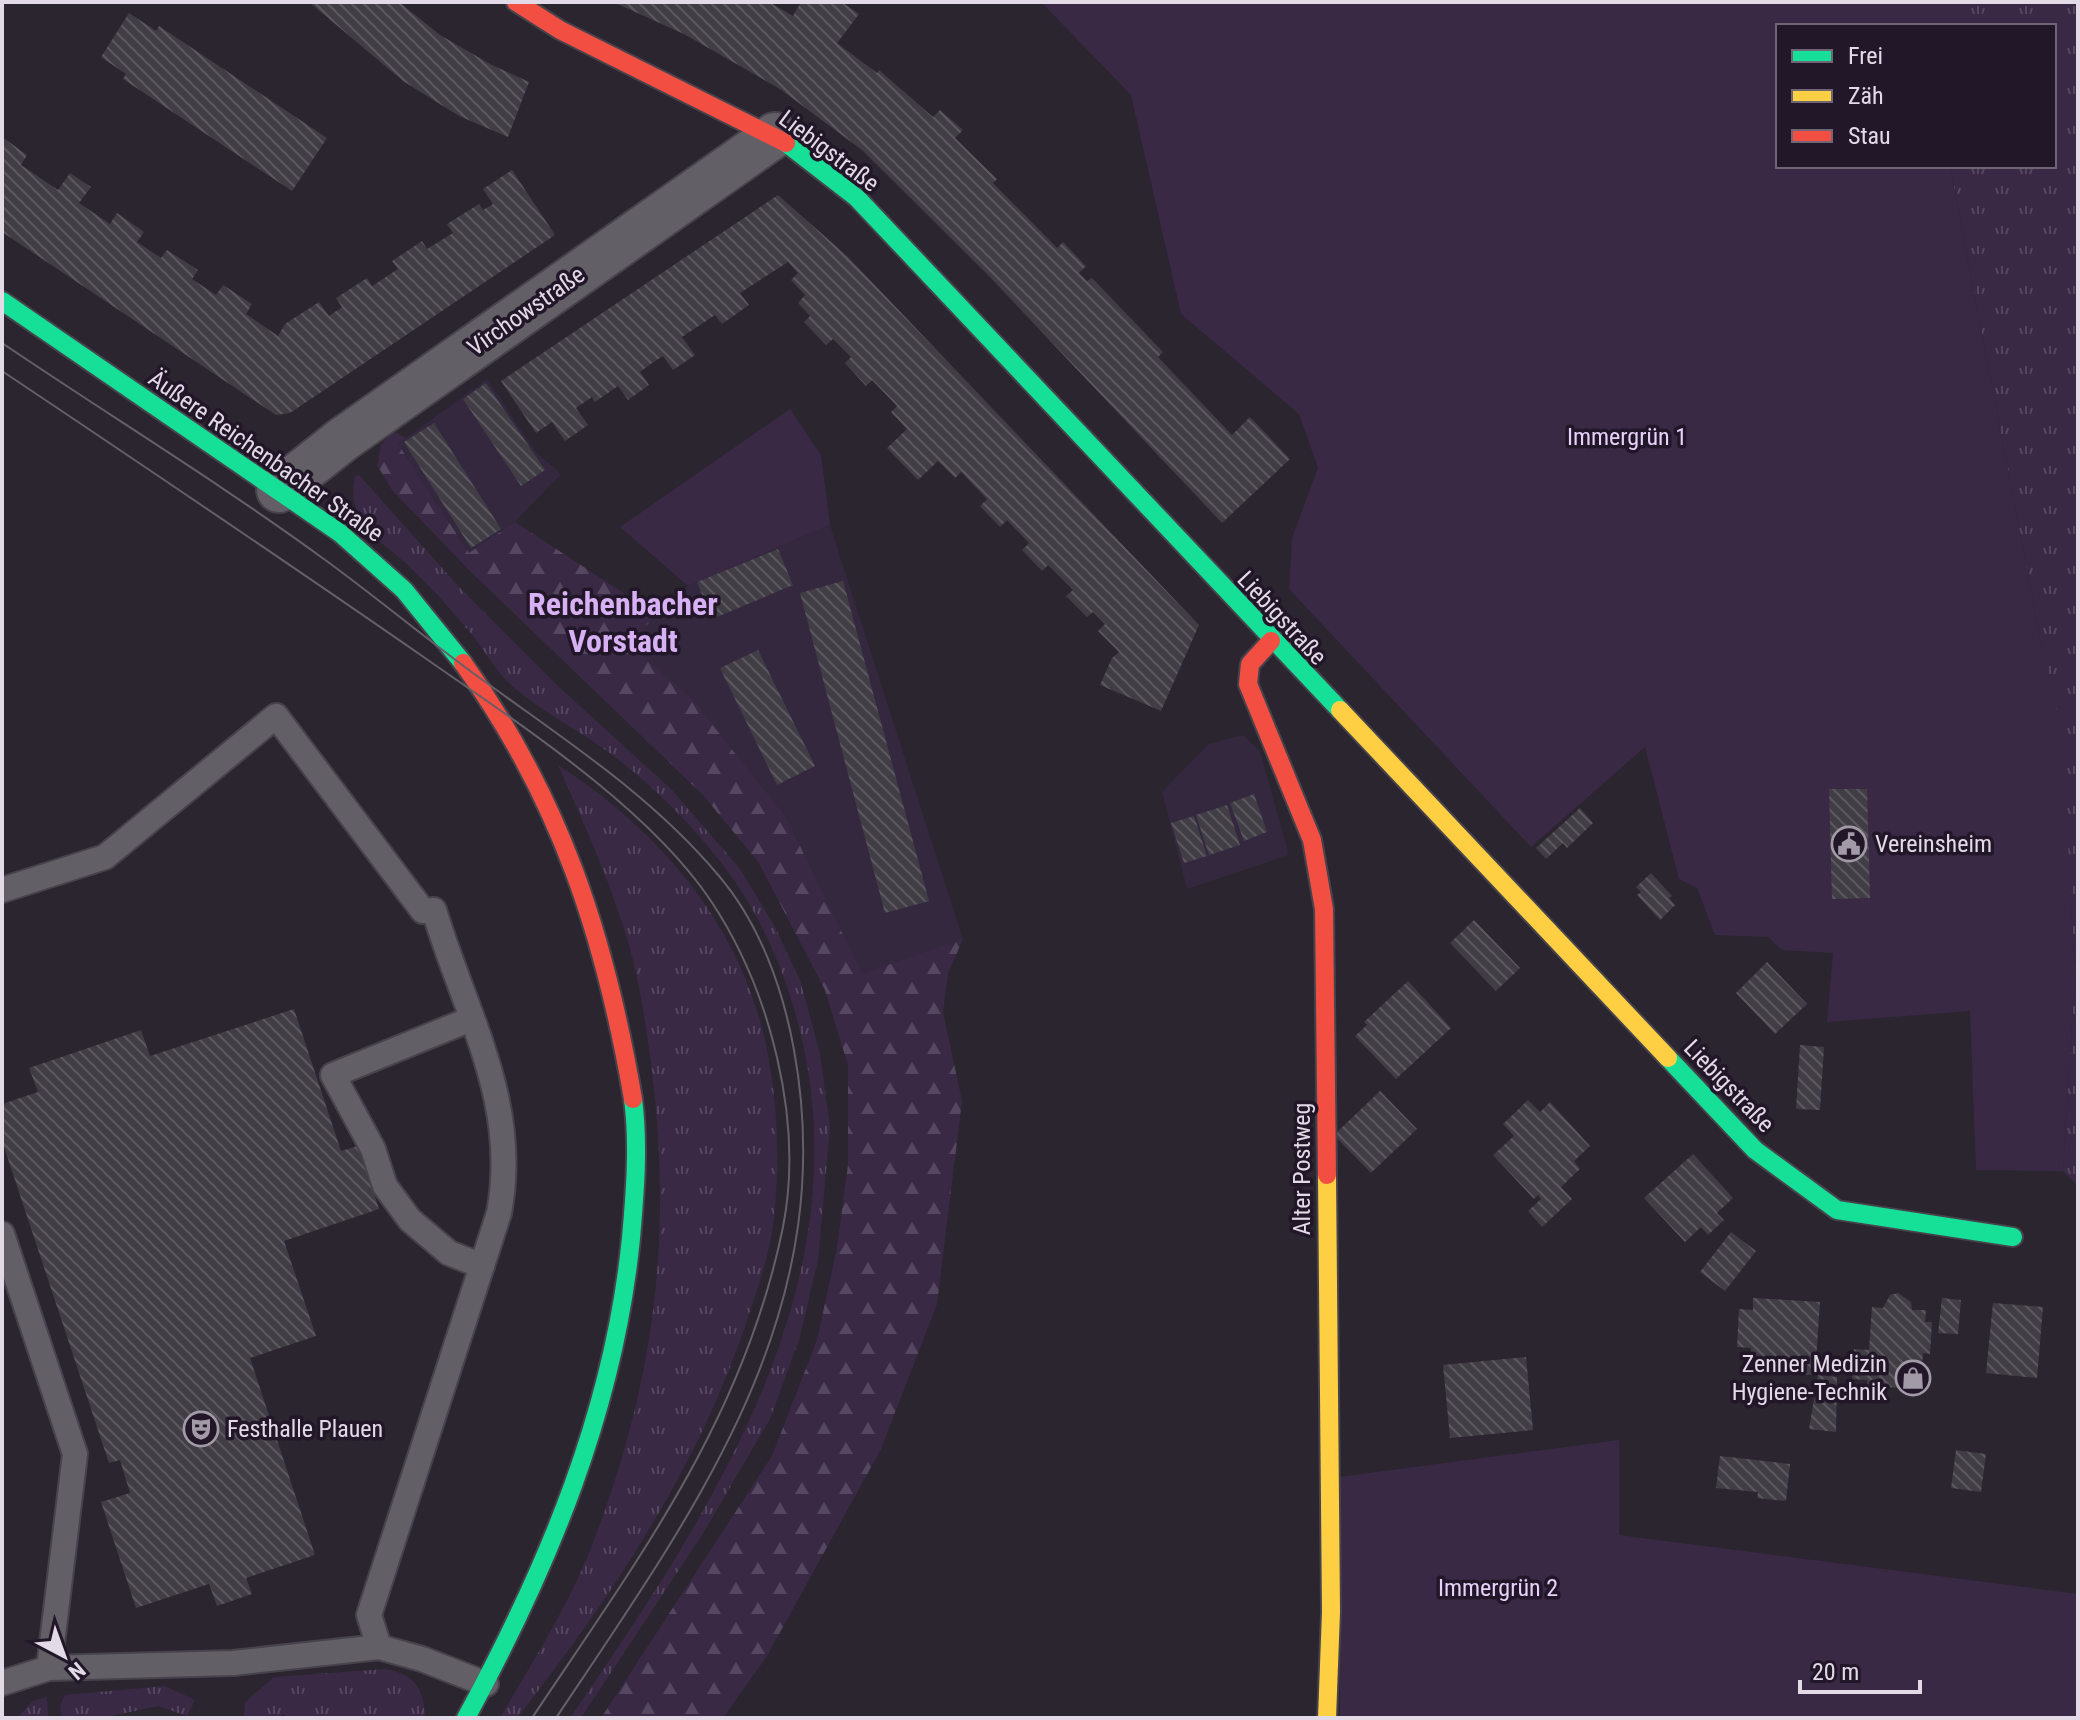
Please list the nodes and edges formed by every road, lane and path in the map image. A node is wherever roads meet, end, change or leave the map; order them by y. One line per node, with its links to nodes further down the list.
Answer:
1 (516, 2): 2 (street, Liebigstraße)
2 (775, 135): 4 (street, Virchowstraße); 5 (street, Liebigstraße)
3 (2, 301): 4 (street, Äußere Reichenbacher Straße)
4 (279, 490): 14 (street, Äußere Reichenbacher Straße)
5 (1271, 641): 9 (street, Liebigstraße); 16 (street, Alter Postweg)
6 (2, 890): 7 (lane)
7 (471, 1019): 10 (lane); 10 (lane)
8 (2, 1234): 12 (lane)
9 (2013, 1237)
10 (482, 1266): 11 (lane)
11 (379, 1647): 12 (lane); 14 (lane)
12 (49, 1668): 13 (lane)
13 (2, 1683)
14 (486, 1684): 15 (street, Äußere Reichenbacher Straße)
15 (466, 1718)
16 (1327, 1718)

